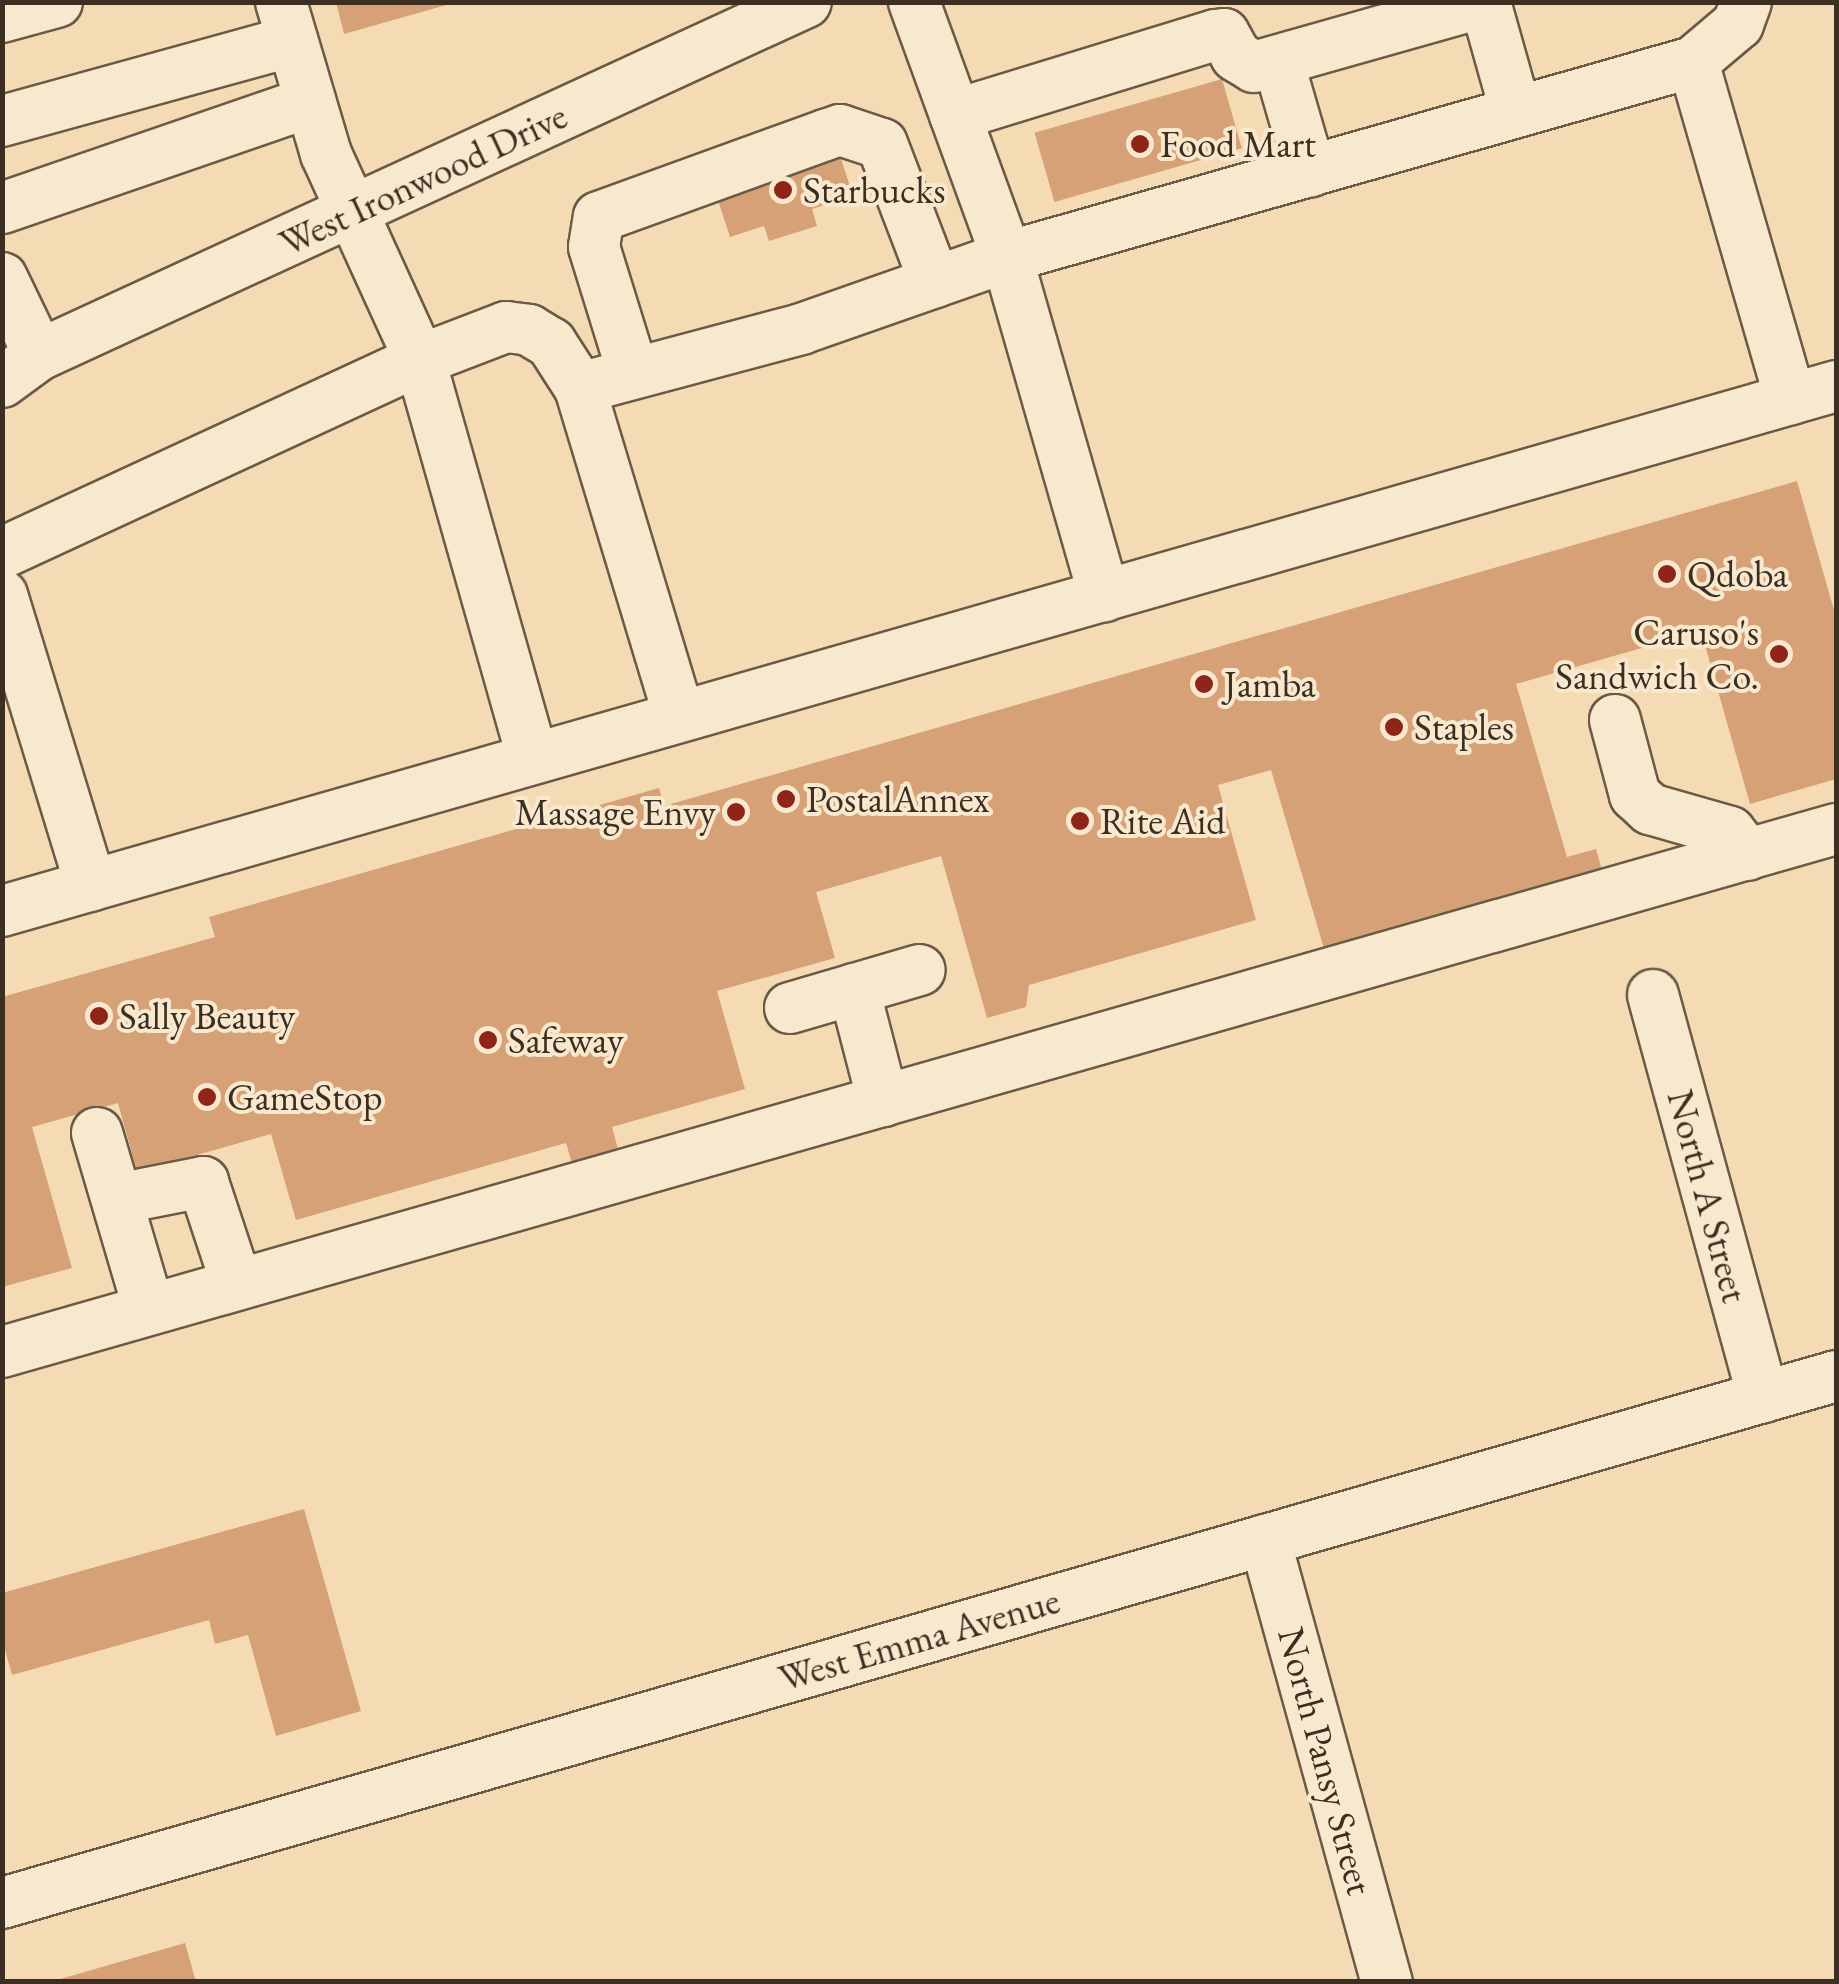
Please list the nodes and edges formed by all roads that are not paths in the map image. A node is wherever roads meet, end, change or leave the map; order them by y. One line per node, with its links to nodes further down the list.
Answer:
1 (57, 2): 6 (street)
2 (806, 2): 16 (street, West Ironwood Drive)
3 (914, 2): 12 (street)
4 (1484, 2): 8 (street); 11 (street)
5 (1746, 2): 9 (street)
6 (2, 17)
7 (287, 22): 10 (street); 13 (street)
8 (1278, 60): 12 (street); 14 (street)
9 (1693, 62): 11 (street); 24 (street)
10 (310, 102): 15 (street); 16 (street)
11 (1516, 112): 14 (street)
12 (955, 115): 17 (street)
13 (2, 121)
14 (1310, 171): 17 (street)
15 (2, 208)
16 (357, 210): 20 (street); 21 (street, West Ironwood Drive)
17 (1007, 257): 19 (street); 27 (street)
18 (2, 278): 21 (street)
19 (935, 282): 22 (street); 22 (street)
20 (420, 360): 23 (street); 25 (street); 30 (street)
21 (15, 366)
22 (634, 373): 23 (street)
23 (580, 388): 28 (street)
24 (1824, 392): 27 (street)
25 (2, 553)
26 (2, 595): 33 (street)
27 (1104, 596): 28 (street)
28 (679, 716): 30 (street)
29 (1615, 720): 32 (street)
30 (532, 757): 33 (street)
31 (1836, 829): 32 (street)
32 (1748, 855): 39 (street)
33 (91, 886): 34 (street)
34 (2, 910)
35 (920, 970): 36 (street)
36 (854, 990): 38 (street); 39 (street)
37 (1653, 996): 46 (street, North A Street)
38 (790, 1008)
39 (883, 1101): 42 (street)
40 (97, 1133): 41 (street)
41 (117, 1199): 42 (street); 43 (street)
42 (238, 1285): 43 (street)
43 (149, 1310): 44 (street)
44 (2, 1352)
45 (1836, 1376): 46 (street, West Emma Avenue)
46 (1763, 1397): 47 (street, West Emma Avenue)
47 (1265, 1540): 48 (street, West Emma Avenue); 49 (street, North Pansy Street)
48 (2, 1903)
49 (1387, 1982)

